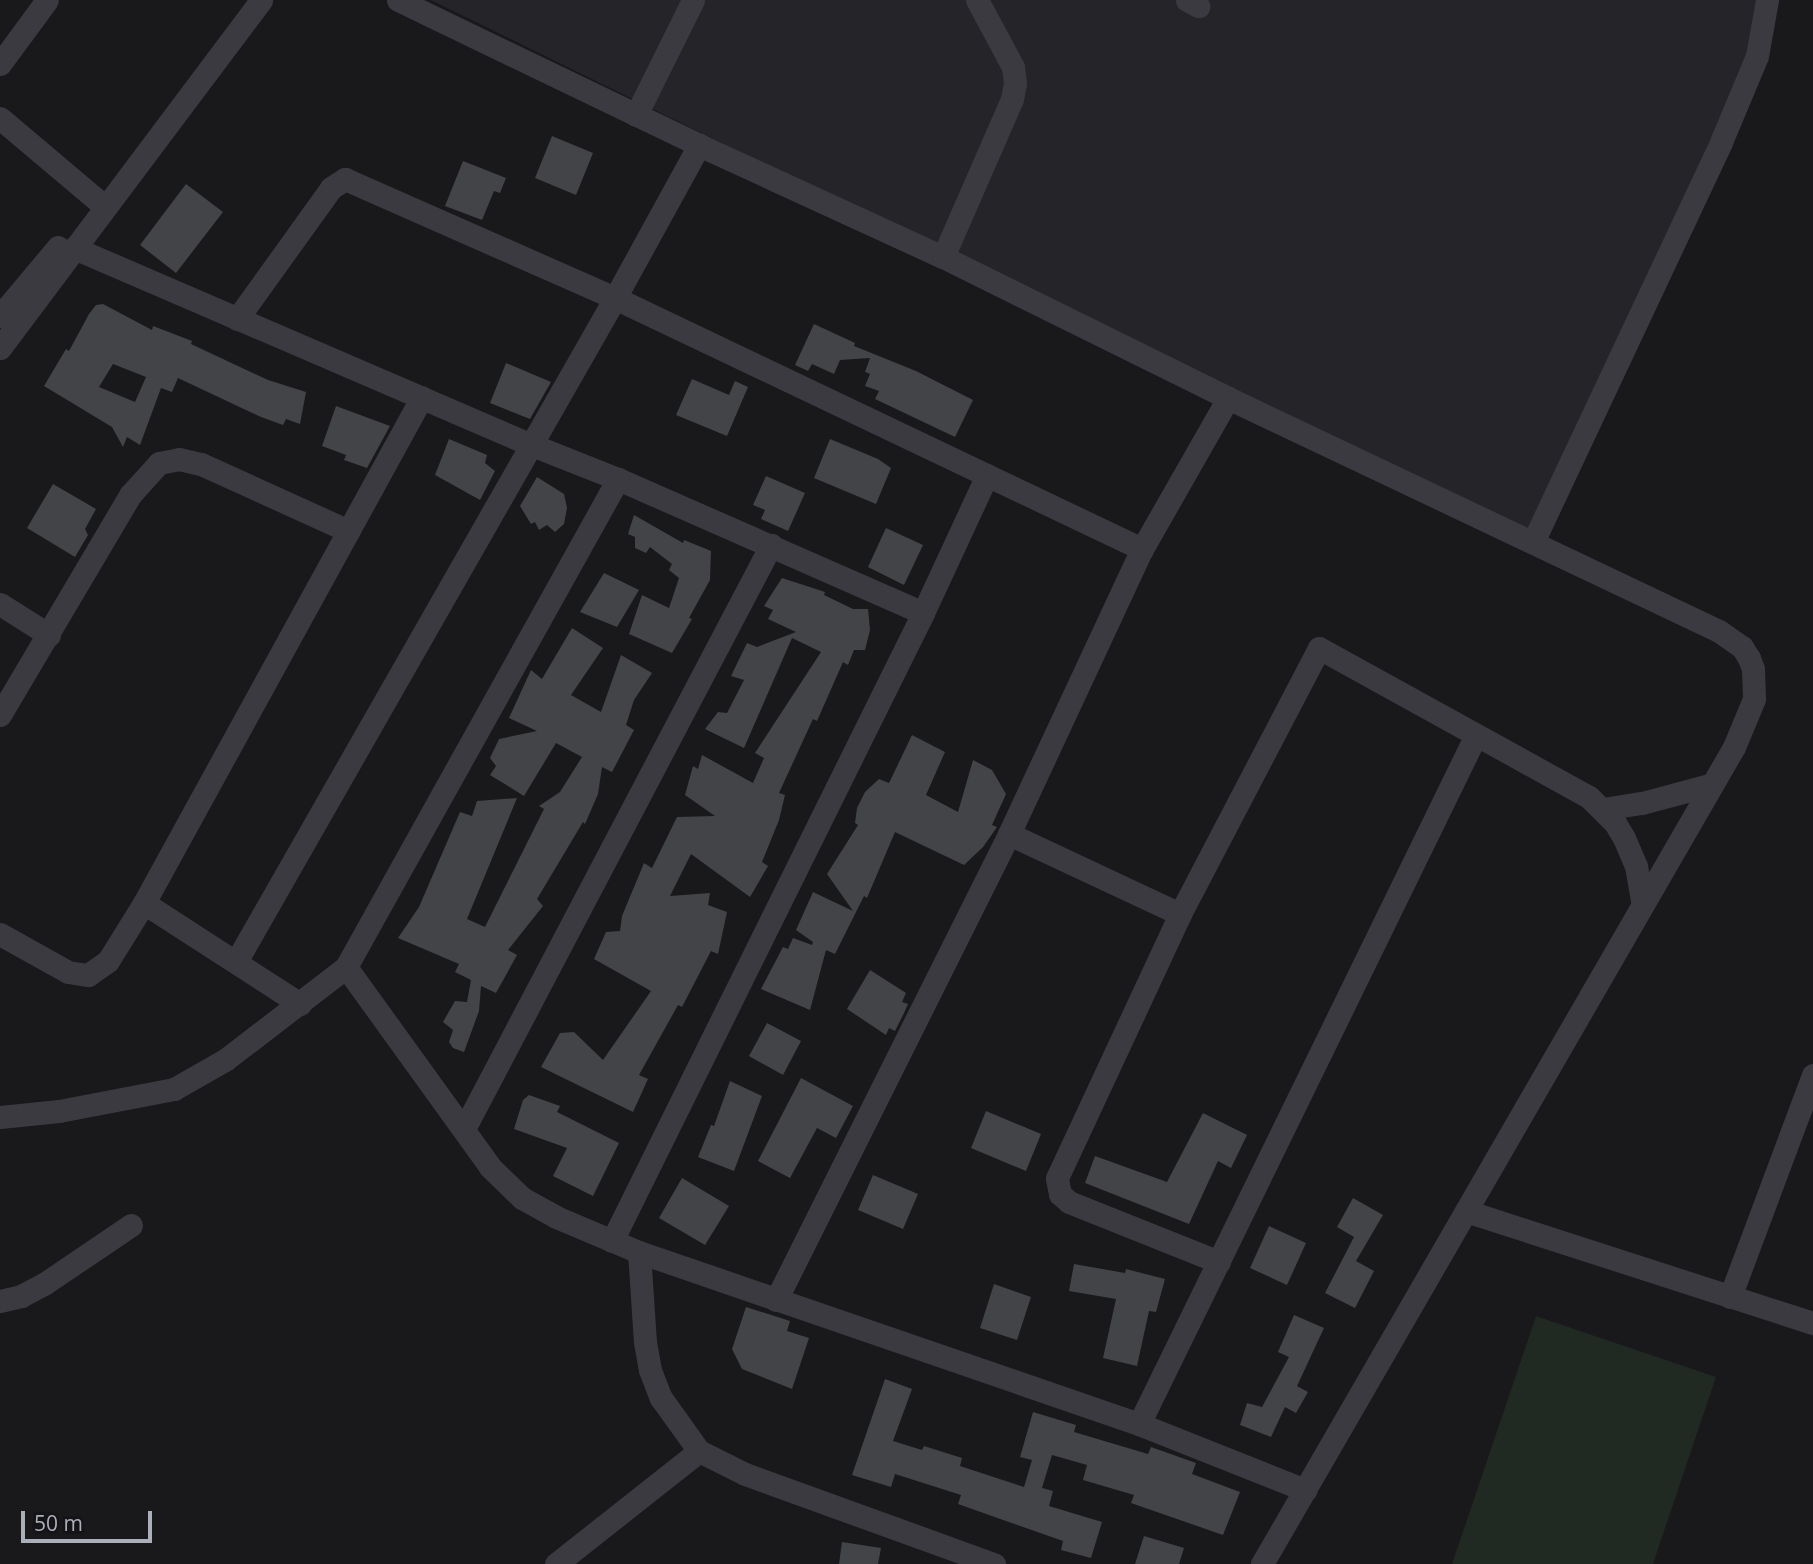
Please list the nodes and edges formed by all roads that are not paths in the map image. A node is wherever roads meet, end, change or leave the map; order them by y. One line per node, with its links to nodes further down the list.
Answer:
1 (47, 0): 8 (street)
2 (247, 0): 12 (street)
3 (261, 0): 13 (street)
4 (398, 0): 9 (street)
5 (693, 0): 9 (street)
6 (977, 0): 14 (street)
7 (1767, 0): 25 (street)
8 (0, 64)
9 (636, 115): 11 (street)
10 (0, 118): 12 (street)
11 (699, 145): 14 (street); 15 (street)
12 (97, 200): 16 (street)
13 (74, 248): 17 (street); 18 (street)
14 (943, 257): 20 (street)
15 (615, 298): 17 (street); 21 (street); 22 (street)
16 (4, 303)
17 (237, 319): 19 (street)
18 (0, 348)
19 (422, 397): 21 (street); 24 (street)
20 (1228, 398): 25 (street); 27 (street)
21 (532, 445): 23 (street); 40 (street)
22 (987, 475): 27 (street); 29 (street)
23 (618, 479): 26 (street); 41 (street)
24 (349, 531): 30 (street); 37 (street)
25 (1533, 542): 33 (street)
26 (771, 545): 29 (street); 46 (street)
27 (1142, 549): 35 (street)
28 (0, 604): 30 (street)
29 (923, 613): 49 (street)
30 (49, 635): 31 (street)
31 (0, 715)
32 (1476, 735): 34 (street); 38 (street); 51 (street)
33 (1713, 784): 34 (street); 36 (street)
34 (1603, 809): 36 (street)
35 (1009, 834): 38 (street); 53 (street)
36 (1643, 901): 47 (street)
37 (144, 903): 39 (street); 40 (street)
38 (1180, 914): 51 (street)
39 (0, 934)
40 (237, 960): 42 (street)
41 (346, 967): 42 (street); 46 (street)
42 (300, 1004): 45 (street)
43 (1813, 1075): 44 (street)
44 (1809, 1099): 52 (street)
45 (0, 1117)
46 (464, 1129): 49 (street)
47 (1466, 1212): 52 (street); 58 (street)
48 (131, 1225): 54 (street)
49 (612, 1241): 50 (street)
50 (639, 1252): 53 (street); 57 (street)
51 (1220, 1262): 56 (street)
52 (1730, 1297): 55 (street)
53 (776, 1300): 56 (street)
54 (0, 1301)
55 (1813, 1323)
56 (1139, 1424): 58 (street)
57 (699, 1451): 59 (street); 60 (street)
58 (1304, 1490): 61 (street)
59 (555, 1564)
60 (994, 1564)
61 (1262, 1564)

